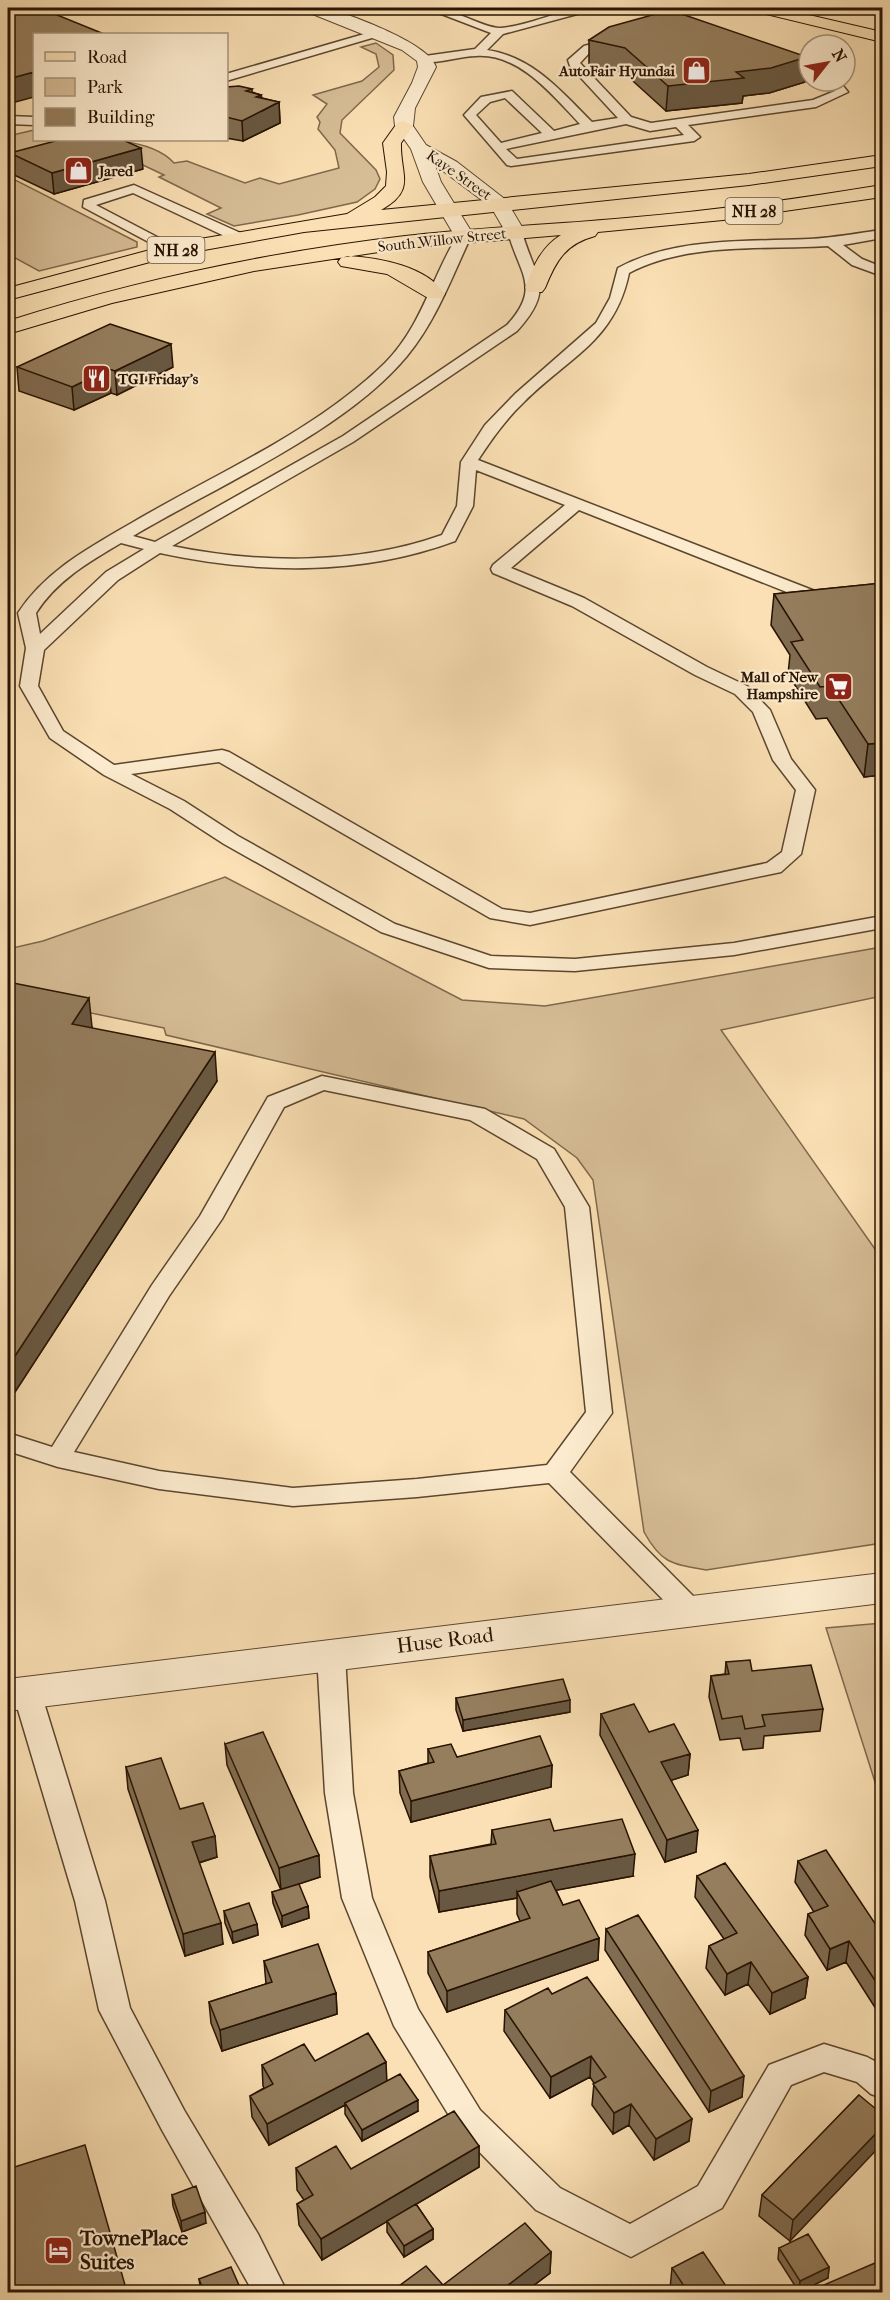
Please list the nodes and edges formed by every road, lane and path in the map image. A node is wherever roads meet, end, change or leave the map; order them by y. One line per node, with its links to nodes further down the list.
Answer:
1 (311, 8): 8 (street)
2 (435, 8): 7 (lane)
3 (588, 8): 7 (lane)
4 (760, 8): 10 (main road)
5 (789, 8): 6 (main road)
6 (882, 28)
7 (499, 32): 11 (lane)
8 (378, 33): 12 (street); 13 (lane)
9 (632, 36): 16 (lane)
10 (882, 37)
11 (478, 52): 12 (lane); 20 (lane)
12 (425, 59): 19 (street)
13 (228, 77)
14 (840, 93): 18 (lane)
15 (8, 120): 17 (lane)
16 (627, 120): 18 (lane); 20 (lane)
17 (33, 121)
18 (679, 123): 22 (lane)
19 (404, 126): 23 (street, Kaye Street); 28 (main road)
20 (589, 126): 21 (lane)
21 (551, 135): 22 (lane); 22 (lane)
22 (498, 147)
23 (420, 149): 26 (street, Kaye Street); 27 (street, Kaye Street)
24 (882, 161): 26 (main road, South Willow Street / NH 28)
25 (882, 191): 29 (main road, South Willow Street / NH 28)
26 (499, 204): 27 (main road, South Willow Street / NH 28); 30 (street, Kaye Street)
27 (449, 209): 28 (main road, South Willow Street / NH 28); 32 (street, Kaye Street)
28 (348, 220): 33 (main road, South Willow Street / NH 28)
29 (627, 224): 30 (main road, South Willow Street / NH 28); 38 (main road)
30 (515, 232): 32 (main road, South Willow Street / NH 28); 38 (lane)
31 (882, 234): 34 (lane)
32 (464, 236): 36 (main road, South Willow Street / NH 28); 40 (lane)
33 (240, 238): 35 (main road, South Willow Street / NH 28); 35 (lane)
34 (831, 242): 37 (lane); 42 (lane)
35 (173, 250): 39 (main road, South Willow Street / NH 28)
36 (260, 265): 40 (main road); 41 (main road, South Willow Street / NH 28)
37 (882, 272)
38 (535, 288): 45 (lane)
39 (8, 294)
40 (435, 294): 44 (lane)
41 (8, 328)
42 (469, 462): 43 (lane); 45 (lane)
43 (576, 504): 46 (lane); 48 (lane)
44 (120, 537): 45 (lane); 47 (lane)
45 (155, 548): 47 (lane)
46 (882, 592)
47 (34, 648): 48 (lane)
48 (111, 771): 49 (lane)
49 (882, 922)
50 (8, 1442): 51 (lane)
51 (58, 1458): 52 (lane); 52 (lane)
52 (555, 1473): 54 (lane)
53 (882, 1588): 54 (street, Huse Road)
54 (690, 1610): 55 (street, Huse Road)
55 (331, 1655): 56 (street, Huse Road); 57 (lane)
56 (17, 1694): 58 (lane)
57 (882, 2084)
58 (270, 2292)

